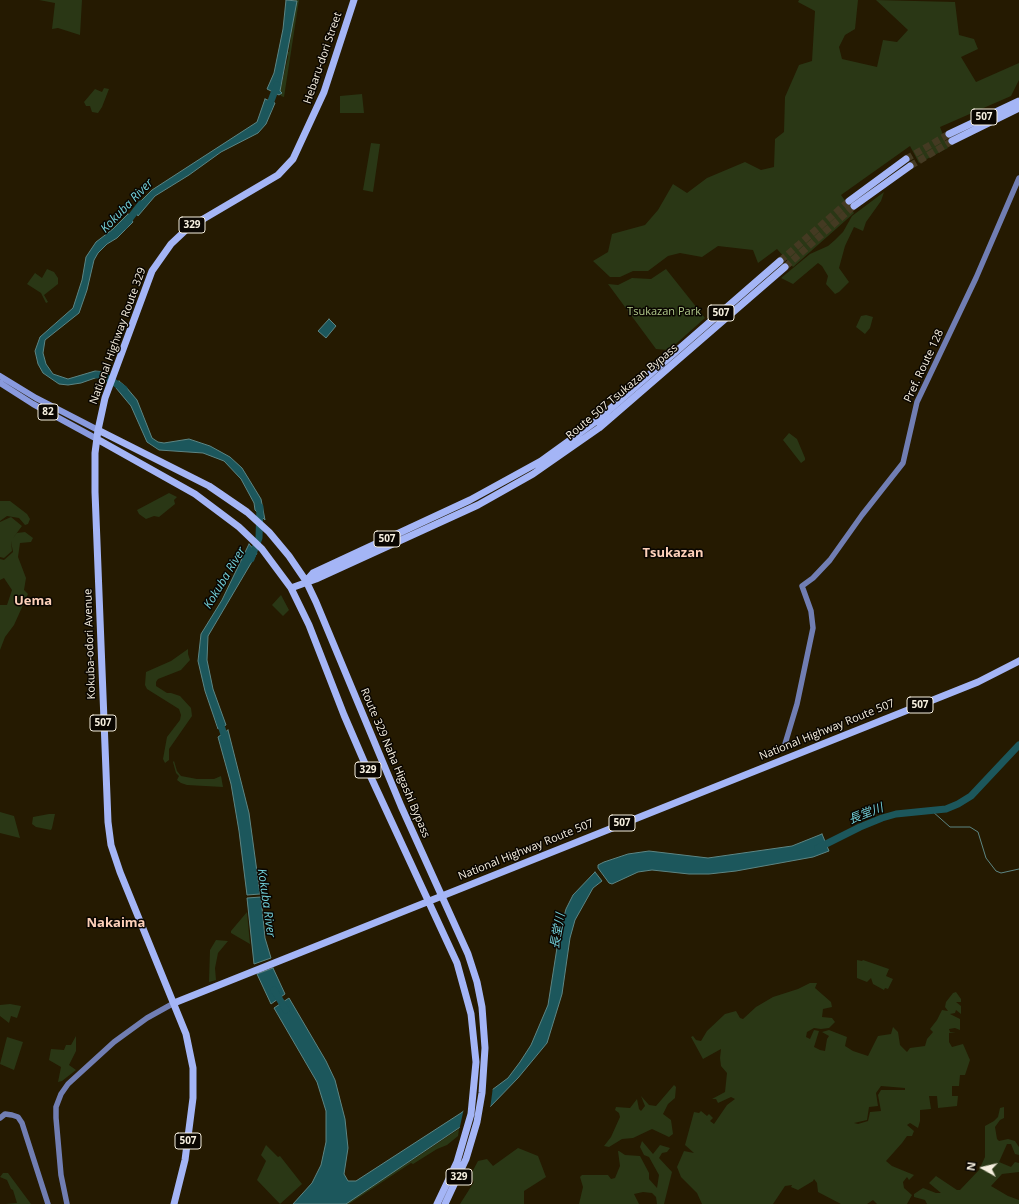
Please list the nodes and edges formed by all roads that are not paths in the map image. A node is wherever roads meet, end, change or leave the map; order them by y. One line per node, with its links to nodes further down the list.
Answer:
1 (354, 0): 7 (highway, Hebaru-dori Street / 329)
2 (1019, 101): 4 (highway, 507)
3 (1019, 108): 5 (highway, 507)
4 (949, 134)
5 (952, 141)
6 (906, 159): 8 (highway)
7 (288, 165): 13 (highway, National Highway Route 329 / 329)
8 (910, 166)
9 (1019, 178): 18 (main road, Pref. Route 128)
10 (782, 264): 15 (highway, Route 507 Tsukazan Bypass / 507)
11 (0, 376): 13 (main road, 82)
12 (0, 383): 14 (main road, 82)
13 (98, 430): 14 (highway, National Highway Route 329 / 329); 15 (highway, Route 329 Naha Higashi Bypass / 329)
14 (97, 439): 16 (highway, 329); 21 (highway, Kokuba-odori Avenue / 507)
15 (306, 581): 16 (highway, Route 507 Tsukazan Bypass / 507); 19 (highway, Route 329 Naha Higashi Bypass / 329)
16 (291, 588): 20 (highway, 329)
17 (1019, 661): 19 (highway, National Highway Route 507 / 507)
18 (785, 744)
19 (442, 896): 20 (highway, National Highway Route 507 / 507); 27 (highway, Route 329 Naha Higashi Bypass / 329)
20 (429, 902): 21 (highway, National Highway Route 507 / 507); 26 (highway, 329)
21 (174, 1003): 24 (main road); 25 (highway, 507)
22 (0, 1118): 23 (main road)
23 (48, 1204)
24 (67, 1204)
25 (174, 1204)
26 (436, 1204)
27 (445, 1204)

